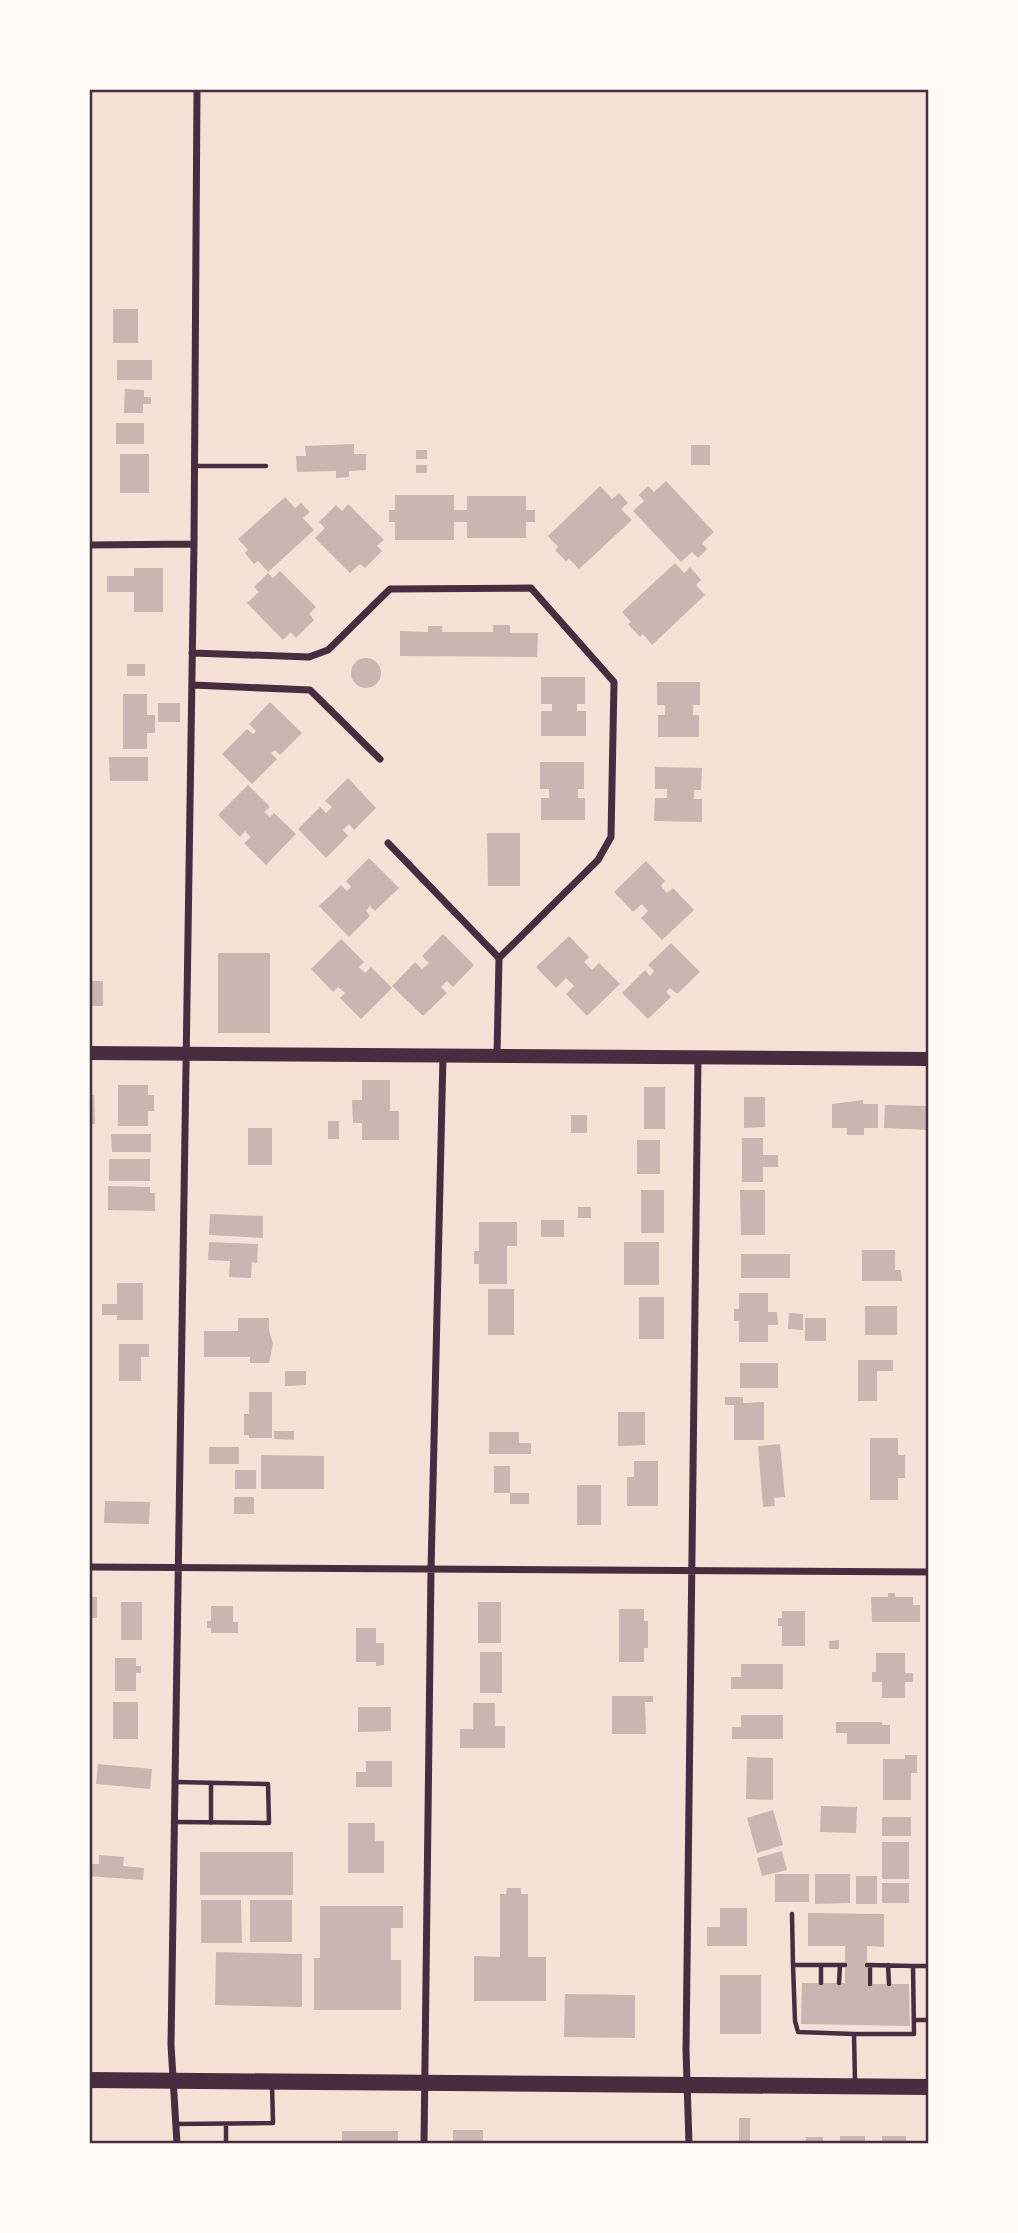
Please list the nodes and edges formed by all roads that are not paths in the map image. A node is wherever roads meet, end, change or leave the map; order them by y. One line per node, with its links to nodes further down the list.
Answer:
1 (197, 89): 2 (street)
2 (194, 466): 3 (lane); 4 (street)
3 (266, 466)
4 (194, 544): 5 (street); 6 (street)
5 (89, 545)
6 (192, 653): 7 (street); 10 (street)
7 (192, 685): 8 (street); 12 (street)
8 (380, 759)
9 (388, 843): 10 (street)
10 (499, 958): 14 (street)
11 (89, 1053): 12 (main road)
12 (185, 1054): 13 (main road); 18 (street)
13 (443, 1056): 14 (main road); 19 (street)
14 (497, 1056): 15 (main road)
15 (698, 1057): 16 (main road); 20 (street)
16 (929, 1059)
17 (89, 1566): 18 (street)
18 (178, 1568): 19 (street); 22 (street)
19 (430, 1570): 20 (street); 50 (street)
20 (692, 1570): 21 (street); 51 (street)
21 (929, 1572)
22 (175, 1782): 23 (lane); 24 (street)
23 (211, 1783): 25 (lane); 25 (lane)
24 (174, 1822): 25 (lane); 48 (street)
25 (211, 1823)
26 (792, 1914): 27 (lane)
27 (793, 1965): 28 (lane); 42 (lane)
28 (821, 1965): 32 (lane); 33 (lane)
29 (888, 1965): 30 (lane); 34 (lane); 35 (lane)
30 (913, 1966): 31 (lane); 36 (lane)
31 (929, 1966)
32 (821, 1983)
33 (839, 1983)
34 (870, 1984)
35 (889, 1984)
36 (915, 2020): 37 (lane); 46 (lane)
37 (929, 2020)
38 (820, 2024): 42 (lane)
39 (839, 2024): 43 (lane)
40 (869, 2025): 45 (lane)
41 (891, 2025): 46 (lane)
42 (820, 2033): 43 (lane)
43 (839, 2034): 44 (lane)
44 (854, 2034): 45 (lane); 52 (lane)
45 (870, 2034): 46 (lane)
46 (891, 2034)
47 (89, 2080): 48 (highway)
48 (173, 2081): 49 (highway); 55 (street)
49 (272, 2081): 50 (highway); 54 (lane)
50 (425, 2083): 51 (highway); 58 (street)
51 (687, 2085): 52 (highway); 59 (street)
52 (855, 2087): 53 (highway)
53 (929, 2087)
54 (226, 2123): 55 (lane); 57 (lane)
55 (177, 2124): 56 (street)
56 (177, 2144)
57 (226, 2144)
58 (424, 2144)
59 (689, 2144)

